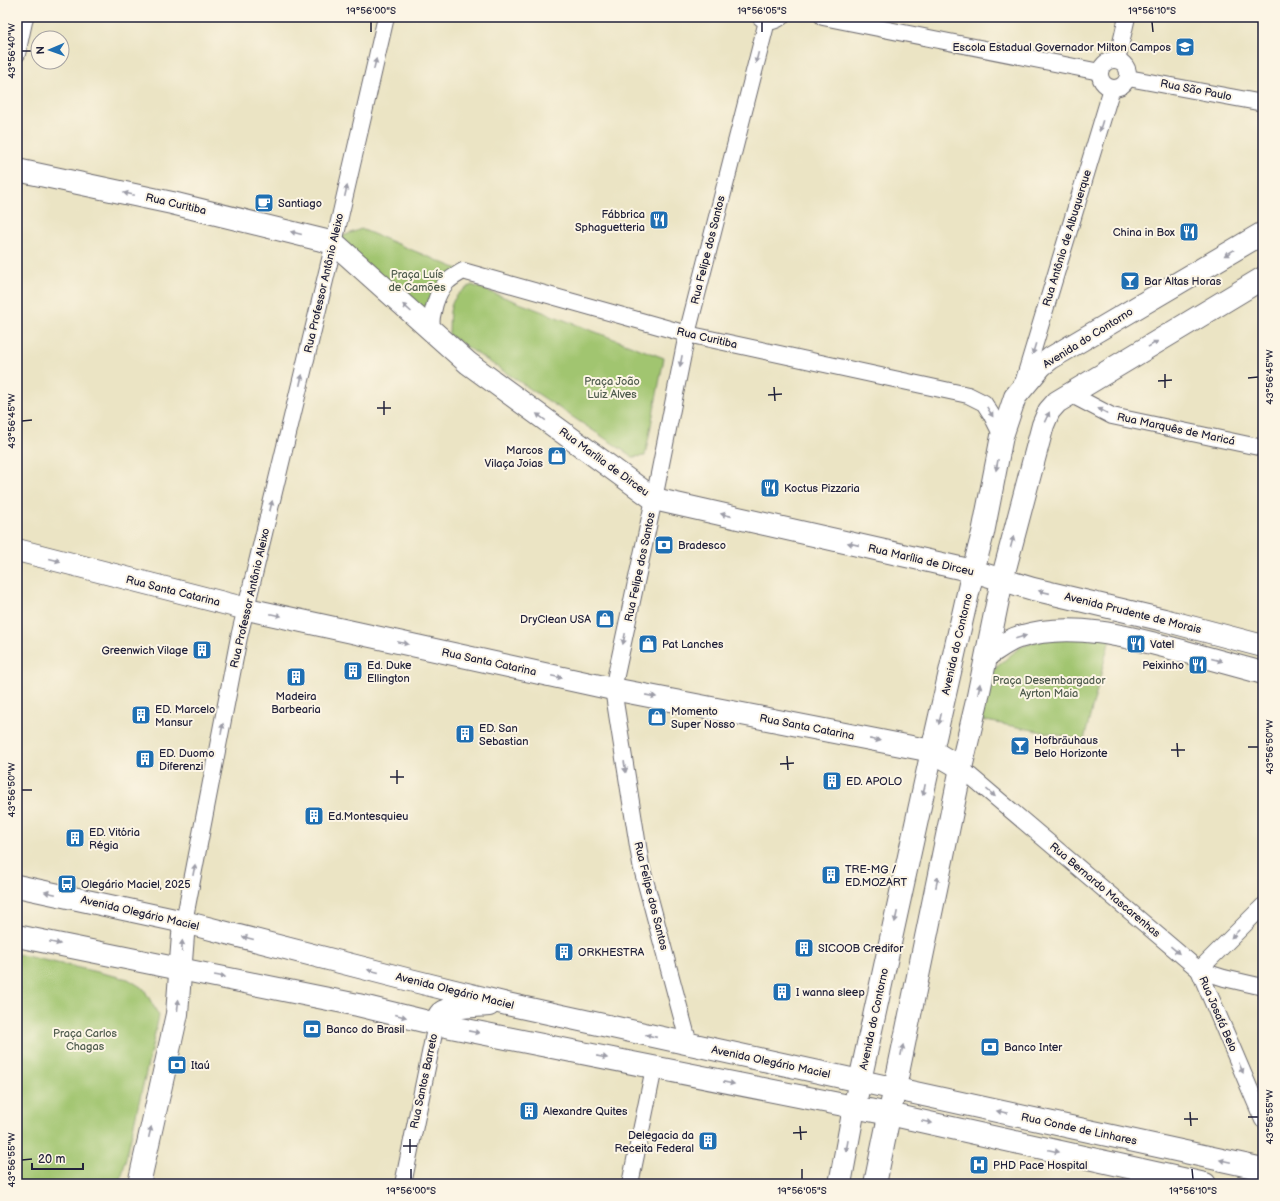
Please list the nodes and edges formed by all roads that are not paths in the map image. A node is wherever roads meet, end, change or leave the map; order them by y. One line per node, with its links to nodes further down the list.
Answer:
1 (25, 17): 6 (street)
2 (386, 17): 14 (street, Rua Professor Antônio Aleixo, one-way to 2)
3 (823, 17): 8 (street)
4 (1127, 17): 7 (street)
5 (769, 18): 17 (street, Rua Felipe dos Santos, one-way to 17)
6 (17, 54)
7 (1117, 60): 8 (street); 9 (street)
8 (1100, 72): 10 (street)
9 (1128, 78): 10 (street); 11 (street, Rua São Paulo)
10 (1112, 88): 18 (street, Rua Antônio de Albuquerque, one-way to 18)
11 (1263, 103)
12 (17, 170): 14 (main road, Rua Curitiba, one-way to 12)
13 (1263, 233): 18 (main road, Avenida do Contorno, one-way to 18)
14 (334, 243): 16 (main road, Rua Marília de Dirceu, one-way to 14); 26 (street, Rua Professor Antônio Aleixo, one-way to 14)
15 (1263, 278): 19 (main road, one-way to 15)
16 (431, 329): 17 (street, Rua Curitiba); 22 (main road, Rua Marília de Dirceu, one-way to 16)
17 (686, 334): 20 (street, Rua Curitiba, one-way to 20); 22 (street, Rua Felipe dos Santos, one-way to 22)
18 (1022, 389): 20 (main road, Avenida do Contorno)
19 (1070, 394): 21 (street, Rua Marquês de Maricá, one-way to 19); 25 (main road, one-way to 19)
20 (1002, 436): 24 (main road, Avenida do Contorno, one-way to 24)
21 (1263, 448)
22 (654, 499): 24 (main road, Rua Marília de Dirceu, one-way to 22); 30 (street, Rua Felipe dos Santos, one-way to 30)
23 (17, 550): 26 (main road, Rua Santa Catarina, one-way to 26)
24 (973, 572): 25 (main road, Rua Marília de Dirceu); 31 (main road, Avenida do Contorno, one-way to 31)
25 (1002, 580): 27 (main road, Avenida Prudente de Morais, one-way to 25); 28 (main road)
26 (246, 609): 30 (main road, Rua Santa Catarina, one-way to 30); 35 (street, Rua Professor Antônio Aleixo, one-way to 26)
27 (1263, 646)
28 (987, 655): 29 (main road, one-way to 29); 32 (main road, one-way to 28)
29 (1263, 673)
30 (613, 689): 31 (main road, Rua Santa Catarina, one-way to 31); 42 (street, Rua Felipe dos Santos, one-way to 42)
31 (932, 751): 32 (main road, Rua Santa Catarina); 44 (main road, Avenida do Contorno, one-way to 44)
32 (961, 768): 38 (street, Rua Bernardo Mascarenhas, one-way to 38); 45 (main road, one-way to 32)
33 (17, 886): 35 (main road, Avenida Olegário Maciel, one-way to 33)
34 (1263, 906): 38 (street, Rua Josafá Belo, one-way to 38)
35 (184, 922): 37 (main road, Rua Professor Antônio Aleixo, one-way to 35); 40 (main road, Avenida Olegário Maciel, one-way to 35)
36 (17, 936): 37 (main road, one-way to 37)
37 (181, 969): 41 (main road, one-way to 41); 50 (main road, Rua Professor Antônio Aleixo, one-way to 37)
38 (1199, 970): 39 (street, Rua Bernardo Mascarenhas); 48 (street, Rua Josafá Belo, one-way to 48)
39 (1263, 987)
40 (506, 1004): 41 (main road); 42 (main road, Avenida Olegário Maciel, one-way to 40)
41 (436, 1024): 43 (main road, one-way to 43); 51 (street, Rua Santos Barreto)
42 (689, 1044): 44 (main road, Avenida Olegário Maciel)
43 (654, 1068): 46 (main road, one-way to 46); 52 (street)
44 (860, 1082): 45 (main road, Avenida Olegário Maciel); 46 (main road, Avenida do Contorno)
45 (894, 1088): 47 (main road); 49 (main road, Rua Conde de Linhares, one-way to 45)
46 (854, 1108): 47 (main road); 53 (main road, Avenida do Contorno, one-way to 53)
47 (889, 1114): 54 (main road); 55 (main road, one-way to 55)
48 (1263, 1120)
49 (1263, 1169)
50 (139, 1184)
51 (403, 1184)
52 (630, 1184)
53 (840, 1184)
54 (875, 1184)
55 (1205, 1184)

